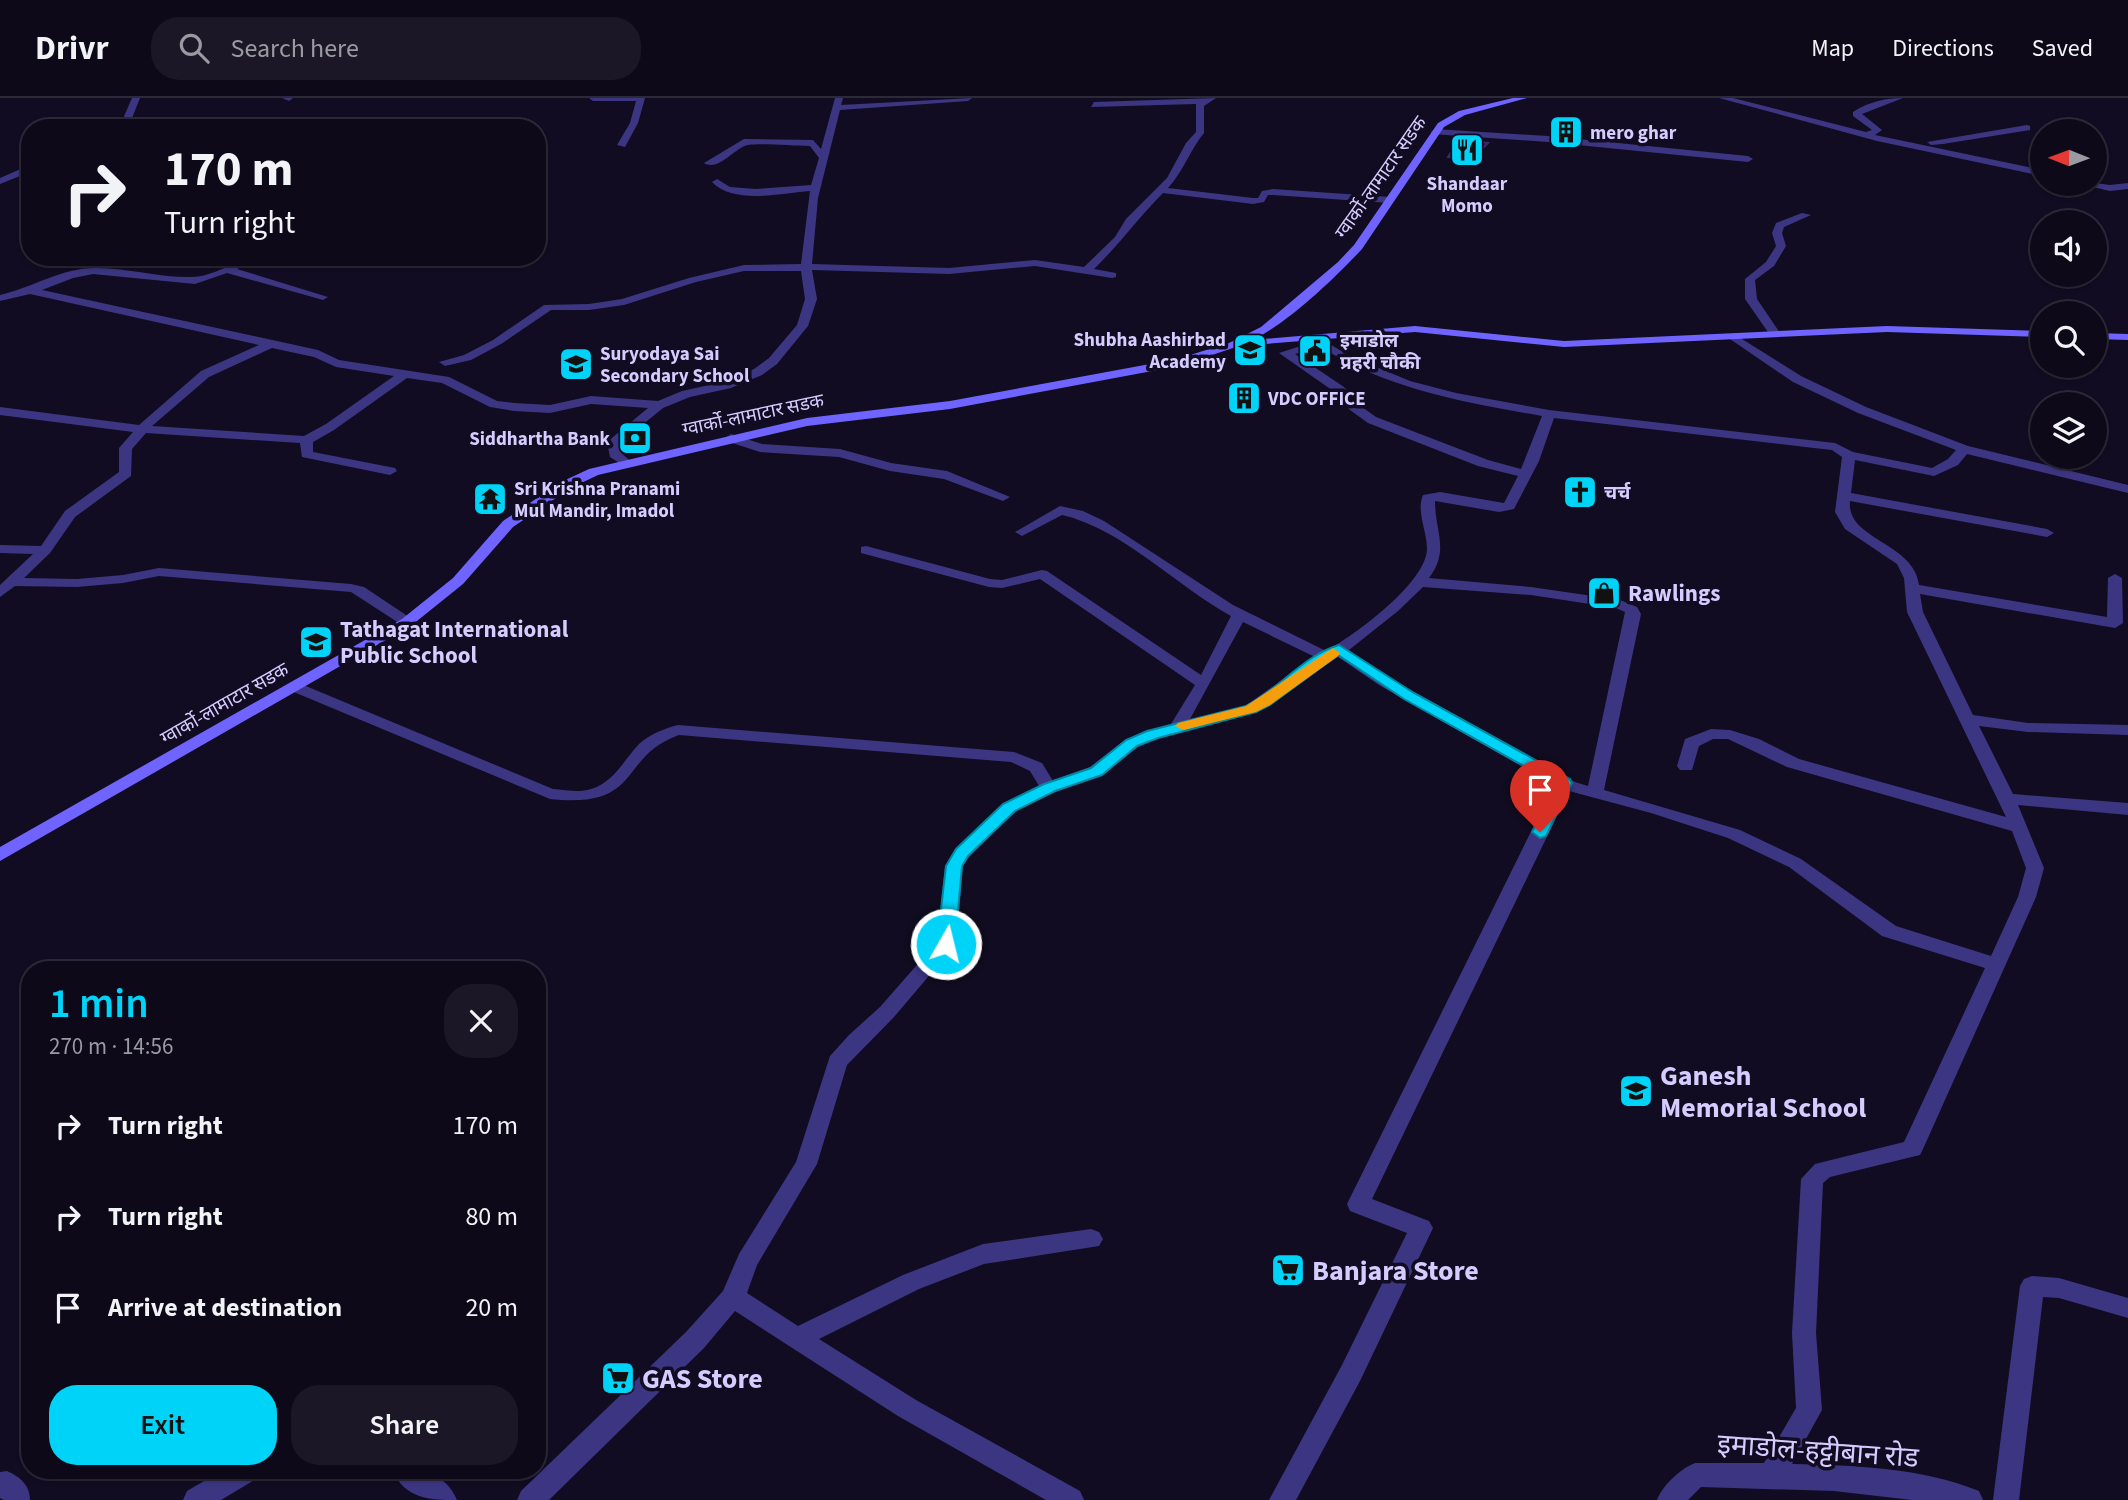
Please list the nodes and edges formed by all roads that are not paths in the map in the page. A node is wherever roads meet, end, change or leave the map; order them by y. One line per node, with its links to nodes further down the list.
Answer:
1 (135, 98): 2 (street); 12 (street)
2 (149, 98)
3 (593, 98): 4 (street)
4 (641, 98): 17 (street)
5 (968, 98): 10 (street)
6 (1523, 98): 14 (main road, ग्वार्को-लामाटार सडक)
7 (1723, 98): 15 (street)
8 (1899, 98): 15 (street)
9 (1210, 99): 11 (street); 28 (street)
10 (837, 103): 18 (street)
11 (1094, 104)
12 (127, 119)
13 (2027, 128): 16 (street)
14 (1435, 132): 19 (street); 29 (main road, ग्वार्को-लामाटार सडक)
15 (1868, 135): 16 (street)
16 (1899, 143): 21 (street)
17 (622, 145)
18 (824, 159): 20 (street); 26 (street)
19 (1748, 159)
20 (709, 163)
21 (2030, 170)
22 (21, 172): 23 (street)
23 (0, 181)
24 (717, 181): 26 (street)
25 (2128, 186): 27 (street)
26 (816, 188): 32 (street)
27 (2107, 188)
28 (1160, 190): 29 (street); 34 (street)
29 (1390, 200): 46 (main road, ग्वार्को-लामाटार सडक)
30 (1806, 215): 39 (street)
31 (234, 266): 33 (street)
32 (806, 267): 34 (street); 47 (street); 49 (street)
33 (226, 269): 36 (street); 37 (street)
34 (1088, 269): 35 (street)
35 (1112, 275)
36 (30, 291): 38 (street); 45 (street)
37 (323, 297)
38 (0, 298)
39 (1774, 333): 40 (main road); 42 (main road)
40 (2030, 334)
41 (2107, 336): 43 (main road)
42 (1734, 337): 44 (main road); 55 (street)
43 (2128, 337)
44 (1317, 341): 46 (main road); 51 (street); 59 (street)
45 (271, 344): 48 (street); 52 (street)
46 (1233, 345): 53 (main road, ग्वार्को-लामाटार सडक)
47 (445, 362)
48 (405, 373): 49 (street); 54 (street)
49 (659, 405): 57 (street)
50 (0, 411): 52 (street)
51 (1549, 414): 56 (street); 59 (street)
52 (142, 429): 54 (street); 66 (street)
53 (731, 438): 57 (main road, ग्वार्को-लामाटार सडक); 62 (street)
54 (306, 440): 58 (street)
55 (1964, 449): 56 (street); 60 (street)
56 (1849, 455): 61 (street)
57 (627, 464): 74 (main road, ग्वार्को-लामाटार सडक)
58 (390, 471)
59 (1526, 474): 70 (street)
60 (2128, 489)
61 (1844, 496): 64 (street); 71 (street)
62 (1003, 497)
63 (1022, 532): 73 (street)
64 (2047, 533)
65 (0, 549): 66 (street)
66 (44, 550): 69 (street)
67 (866, 550): 76 (street)
68 (2115, 578): 71 (street)
69 (13, 582): 72 (street); 74 (street)
70 (1419, 582): 75 (street); 84 (street)
71 (1913, 588): 78 (street)
72 (0, 593)
73 (1240, 614): 75 (street); 76 (street)
74 (407, 622): 77 (main road, ग्वार्को-लामाटार सडक)
75 (1332, 653): 79 (street); 82 (street)
76 (1204, 684): 79 (street)
77 (295, 687): 83 (street); 88 (main road, ग्वार्को-लामाटार सडक)
78 (1969, 719): 80 (street); 85 (street)
79 (1177, 727): 83 (street)
80 (2128, 730)
81 (1686, 766): 87 (street)
82 (1564, 783): 84 (street); 103 (street)
83 (1049, 788): 91 (street)
84 (1595, 793): 89 (street)
85 (2007, 799): 86 (street); 87 (street)
86 (2128, 809)
87 (2020, 827): 89 (street)
88 (0, 855)
89 (1995, 964): 94 (street)
90 (1091, 1239): 93 (street)
91 (733, 1297): 93 (street); 101 (street)
92 (2128, 1308): 106 (street)
93 (797, 1338): 102 (street)
94 (1772, 1474): 104 (street, इमाडोल-हट्टीबान रोड); 105 (street, इमाडोल-हट्टीबान रोड)
95 (232, 1479): 99 (street)
96 (417, 1479): 100 (street)
97 (0, 1485): 98 (street)
98 (17, 1500)
99 (196, 1500)
100 (444, 1500)
101 (530, 1500)
102 (1071, 1500)
103 (1282, 1500)
104 (1670, 1500)
105 (1970, 1500)
106 (2006, 1500)

